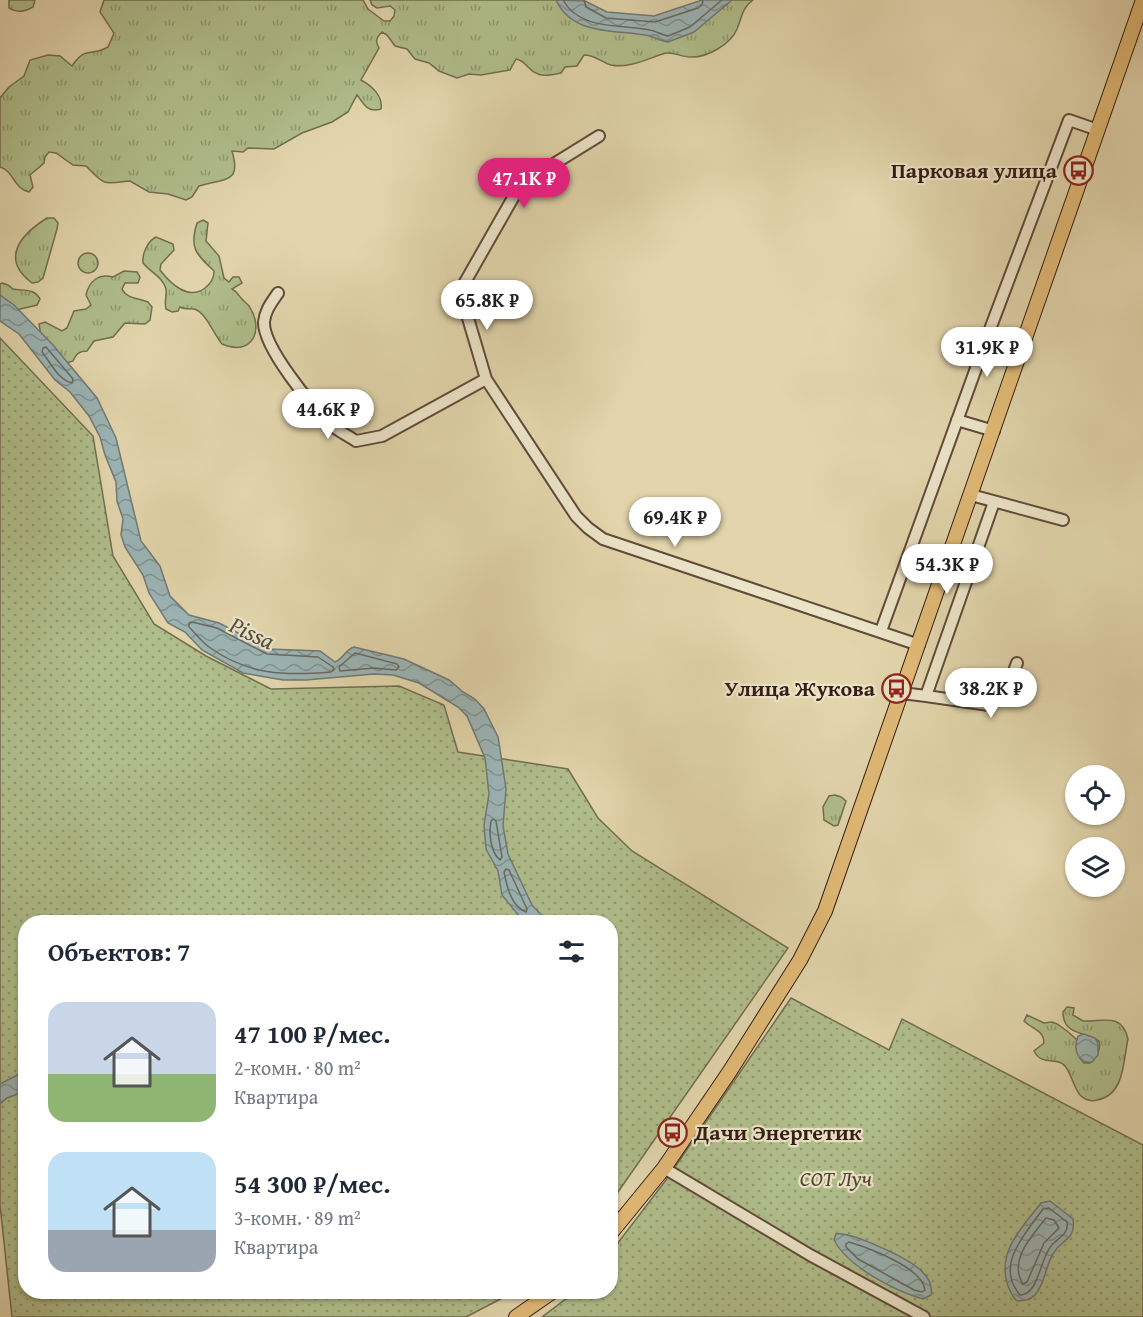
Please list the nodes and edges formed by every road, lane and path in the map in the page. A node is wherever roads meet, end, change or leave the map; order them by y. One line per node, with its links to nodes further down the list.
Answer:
1 (1143, 0): 2 (main road)
2 (1098, 130): 6 (street); 7 (main road)
3 (598, 136): 5 (street)
4 (278, 293): 5 (street)
5 (486, 379): 11 (street)
6 (957, 420): 7 (street); 11 (street)
7 (994, 431): 8 (main road)
8 (971, 495): 9 (street); 12 (main road)
9 (994, 502): 10 (street); 15 (street)
10 (1063, 520)
11 (881, 631): 12 (street)
12 (919, 645): 14 (main road)
13 (1017, 663): 15 (street)
14 (902, 693): 15 (street); 16 (main road)
15 (926, 696)
16 (664, 1168): 17 (main road); 20 (street)
17 (618, 1224)
18 (542, 1299): 19 (main road)
19 (516, 1317)
20 (924, 1317)

